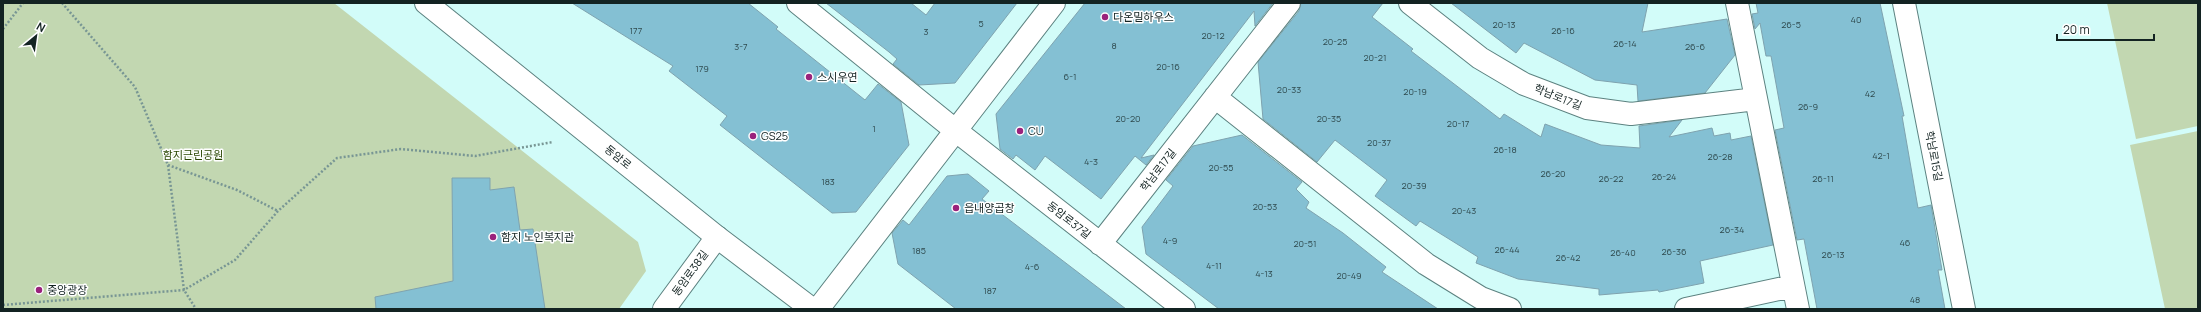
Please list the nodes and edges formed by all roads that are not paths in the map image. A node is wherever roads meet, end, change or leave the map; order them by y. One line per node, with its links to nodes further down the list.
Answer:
1 (426, 3): 11 (street, 동암로)
2 (1054, 3): 10 (street)
3 (1289, 3): 8 (street, 학남로17길)
4 (1410, 3): 9 (street, 학남로17길)
5 (1737, 3): 9 (street)
6 (1904, 3): 21 (street, 학남로15길)
7 (806, 5): 10 (street, 동암로37길)
8 (1215, 97): 12 (street, 학남로17길); 18 (street)
9 (1756, 99): 13 (street)
10 (955, 130): 12 (street, 동암로37길); 16 (street)
11 (717, 236): 14 (street, 동암로38길); 15 (street, 동암로)
12 (1100, 244): 17 (street, 동암로37길)
13 (1793, 286): 19 (street); 20 (street)
14 (664, 309)
15 (812, 309)
16 (818, 309)
17 (1184, 309)
18 (1510, 309)
19 (1686, 309)
20 (1798, 309)
21 (1964, 309)

